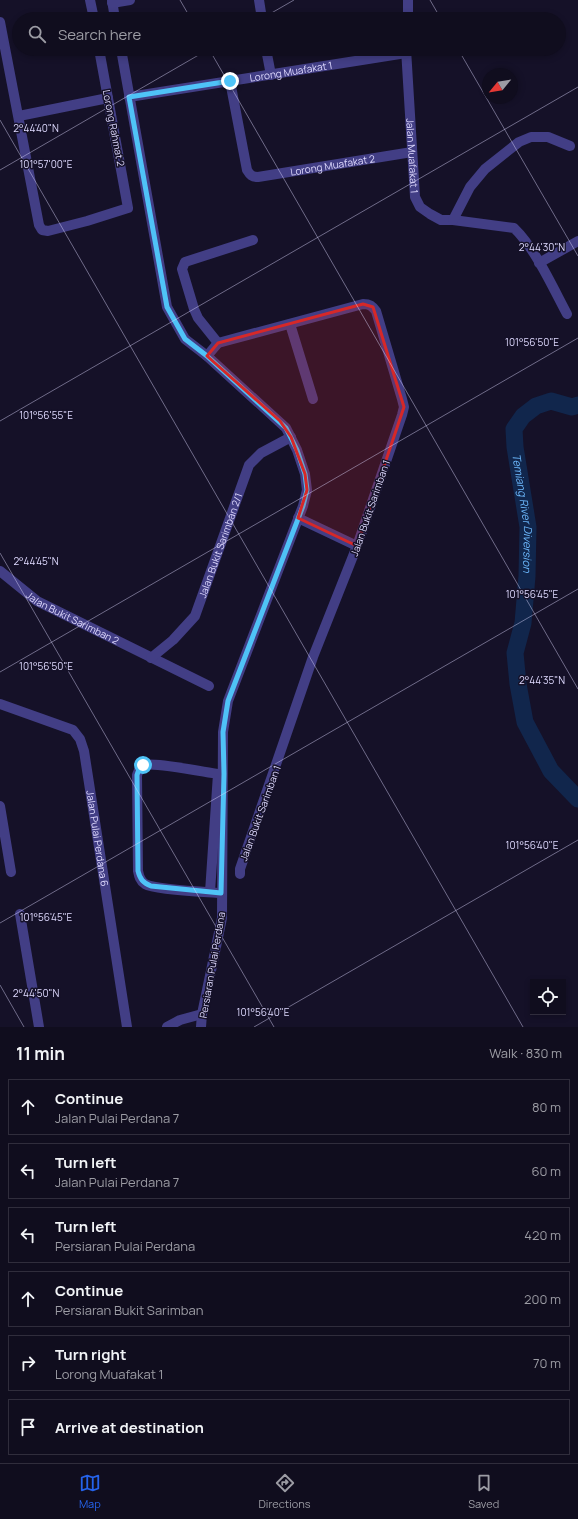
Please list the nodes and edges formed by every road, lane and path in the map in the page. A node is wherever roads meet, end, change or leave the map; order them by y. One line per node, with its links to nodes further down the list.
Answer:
1 (90, 0): 6 (street)
2 (130, 0): 5 (street)
3 (259, 0): 8 (street)
4 (408, 0): 9 (street)
5 (112, 2): 7 (street)
6 (93, 12)
7 (114, 12)
8 (261, 12)
9 (408, 12)
10 (0, 22): 11 (street)
11 (2, 53): 21 (street)
12 (100, 56): 20 (street, Lorong Rahmat 2)
13 (121, 56): 19 (street, Persiaran Pulai Perdana)
14 (267, 56): 17 (street)
15 (378, 56): 17 (street, Lorong Muafakat 1)
16 (406, 56): 23 (street, Jalan Muafakat 1)
17 (270, 75): 18 (street, Lorong Muafakat 1)
18 (230, 81): 19 (street, Lorong Muafakat 1); 23 (street, Lorong Muafakat 2)
19 (129, 97): 31 (street, Persiaran Pulai Perdana)
20 (108, 98): 21 (street); 21 (street, Lorong Rahmat 2)
21 (19, 116)
22 (570, 146): 24 (street)
23 (412, 152): 24 (street, Jalan Muafakat 1)
24 (453, 220): 27 (street, Jalan Muafakat 1)
25 (253, 240): 30 (street)
26 (578, 241): 27 (street)
27 (539, 263): 28 (street, Jalan Muafakat 1)
28 (567, 314)
29 (290, 324): 30 (street, Jalan Bukit Sarimban 1); 32 (street); 35 (street, Jalan Bukit Sarimban 1)
30 (218, 343): 31 (street)
31 (207, 356): 33 (street, Persiaran Pulai Perdana)
32 (313, 399)
33 (291, 438): 34 (street, Persiaran Pulai Perdana); 37 (street, Jalan Bukit Sarimban 2/1)
34 (298, 518): 35 (street); 44 (street, Persiaran Pulai Perdana)
35 (357, 546): 42 (street, Jalan Bukit Sarimban 1)
36 (0, 571): 37 (street, Jalan Bukit Sarimban 2)
37 (151, 658): 38 (street, Jalan Bukit Sarimban 2)
38 (209, 686)
39 (0, 704): 48 (street, Jalan Pulai Perdana 6)
40 (0, 806): 41 (street)
41 (11, 872)
42 (240, 874)
43 (210, 892): 43 (street); 44 (street)
44 (221, 893): 46 (street, Persiaran Pulai Perdana)
45 (20, 914): 47 (street)
46 (202, 1014): 49 (street); 50 (street, Persiaran Pulai Perdana)
47 (39, 1027)
48 (127, 1027)
49 (167, 1027)
50 (201, 1027)

